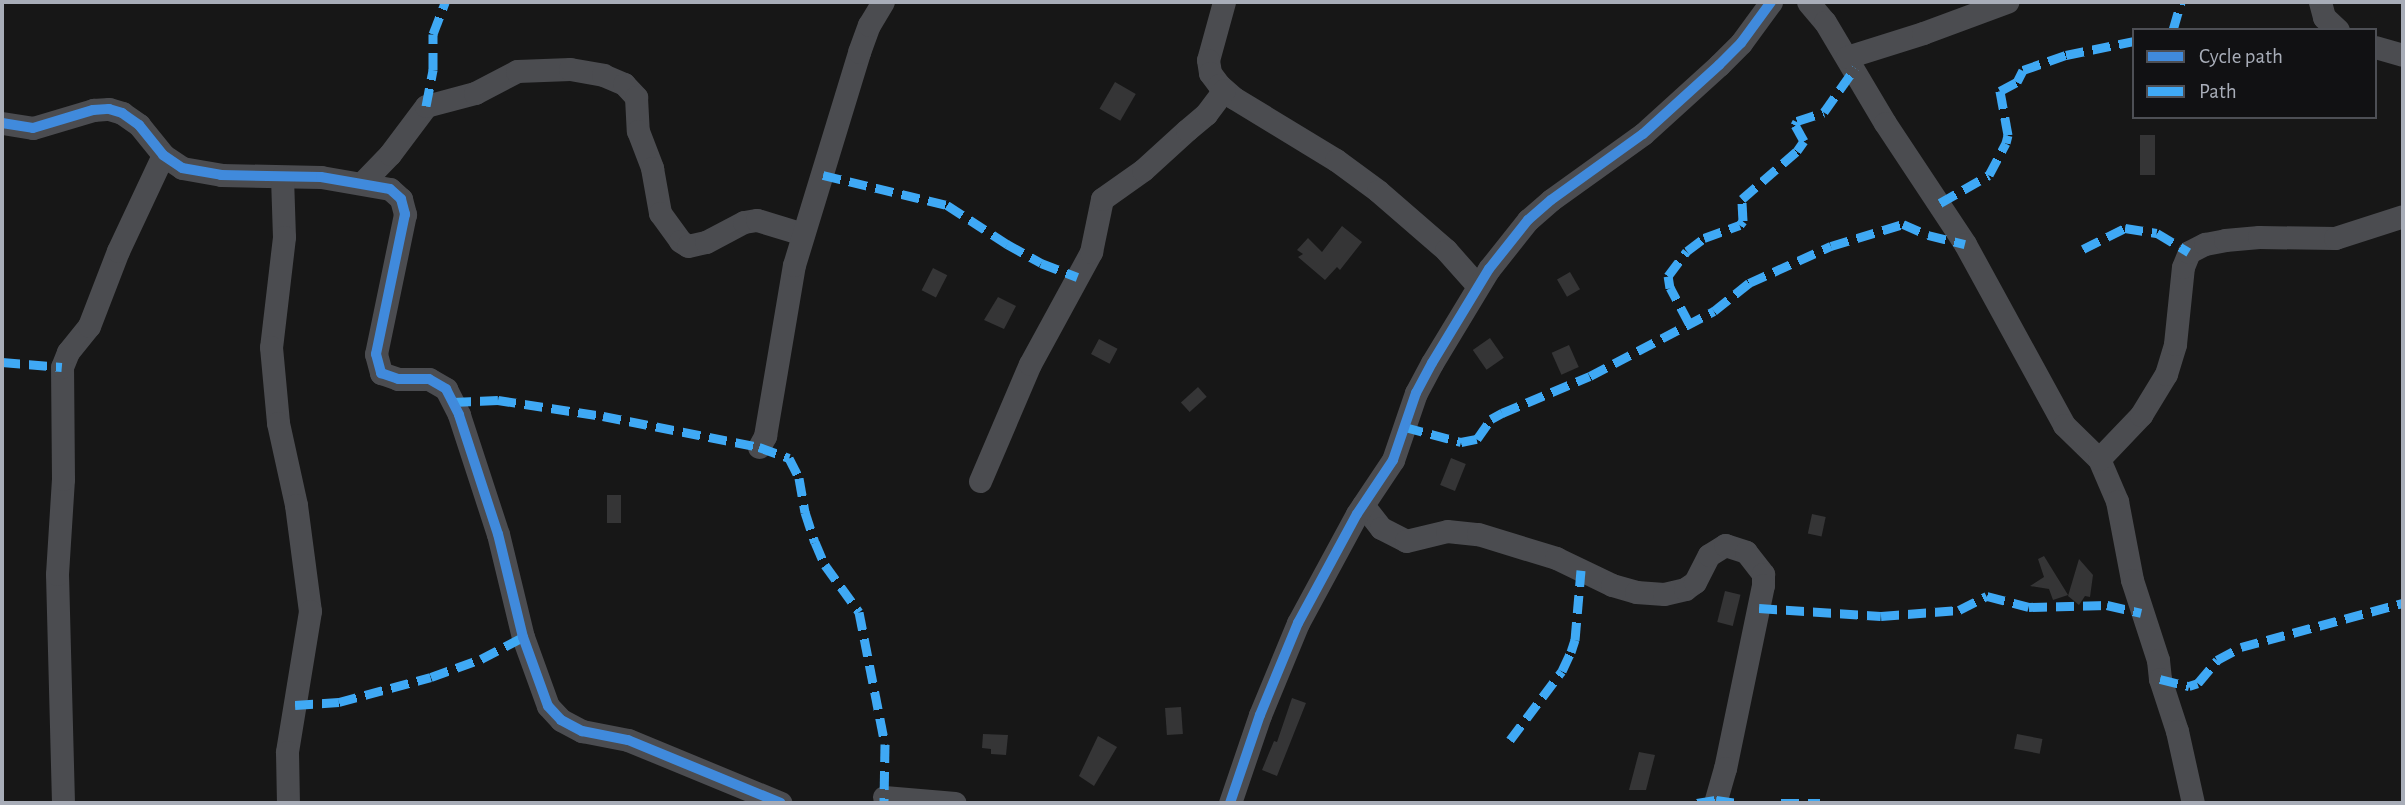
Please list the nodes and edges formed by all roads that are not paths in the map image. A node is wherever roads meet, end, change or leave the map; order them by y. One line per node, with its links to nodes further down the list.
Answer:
1 (883, 2): 17 (street)
2 (1224, 2): 11 (street)
3 (1772, 2): 18 (street)
4 (1808, 2): 10 (street)
5 (2007, 2): 10 (street)
6 (2320, 2): 7 (street)
7 (2336, 28)
8 (2377, 48): 9 (street)
9 (2403, 55)
10 (1847, 57): 20 (street)
11 (1224, 90): 18 (street); 21 (street)
12 (2, 123): 13 (street)
13 (163, 155): 14 (street); 25 (street)
14 (282, 177): 15 (street); 26 (street)
15 (362, 183): 17 (street); 27 (street)
16 (2403, 216): 20 (street)
17 (803, 234): 19 (street)
18 (1478, 286): 22 (street)
19 (759, 447)
20 (2099, 459): 30 (street)
21 (980, 481)
22 (1363, 505): 24 (street); 29 (street)
23 (884, 797): 28 (street)
24 (1716, 800)
25 (63, 803)
26 (288, 803)
27 (781, 803)
28 (955, 803)
29 (1230, 803)
30 (2193, 803)

